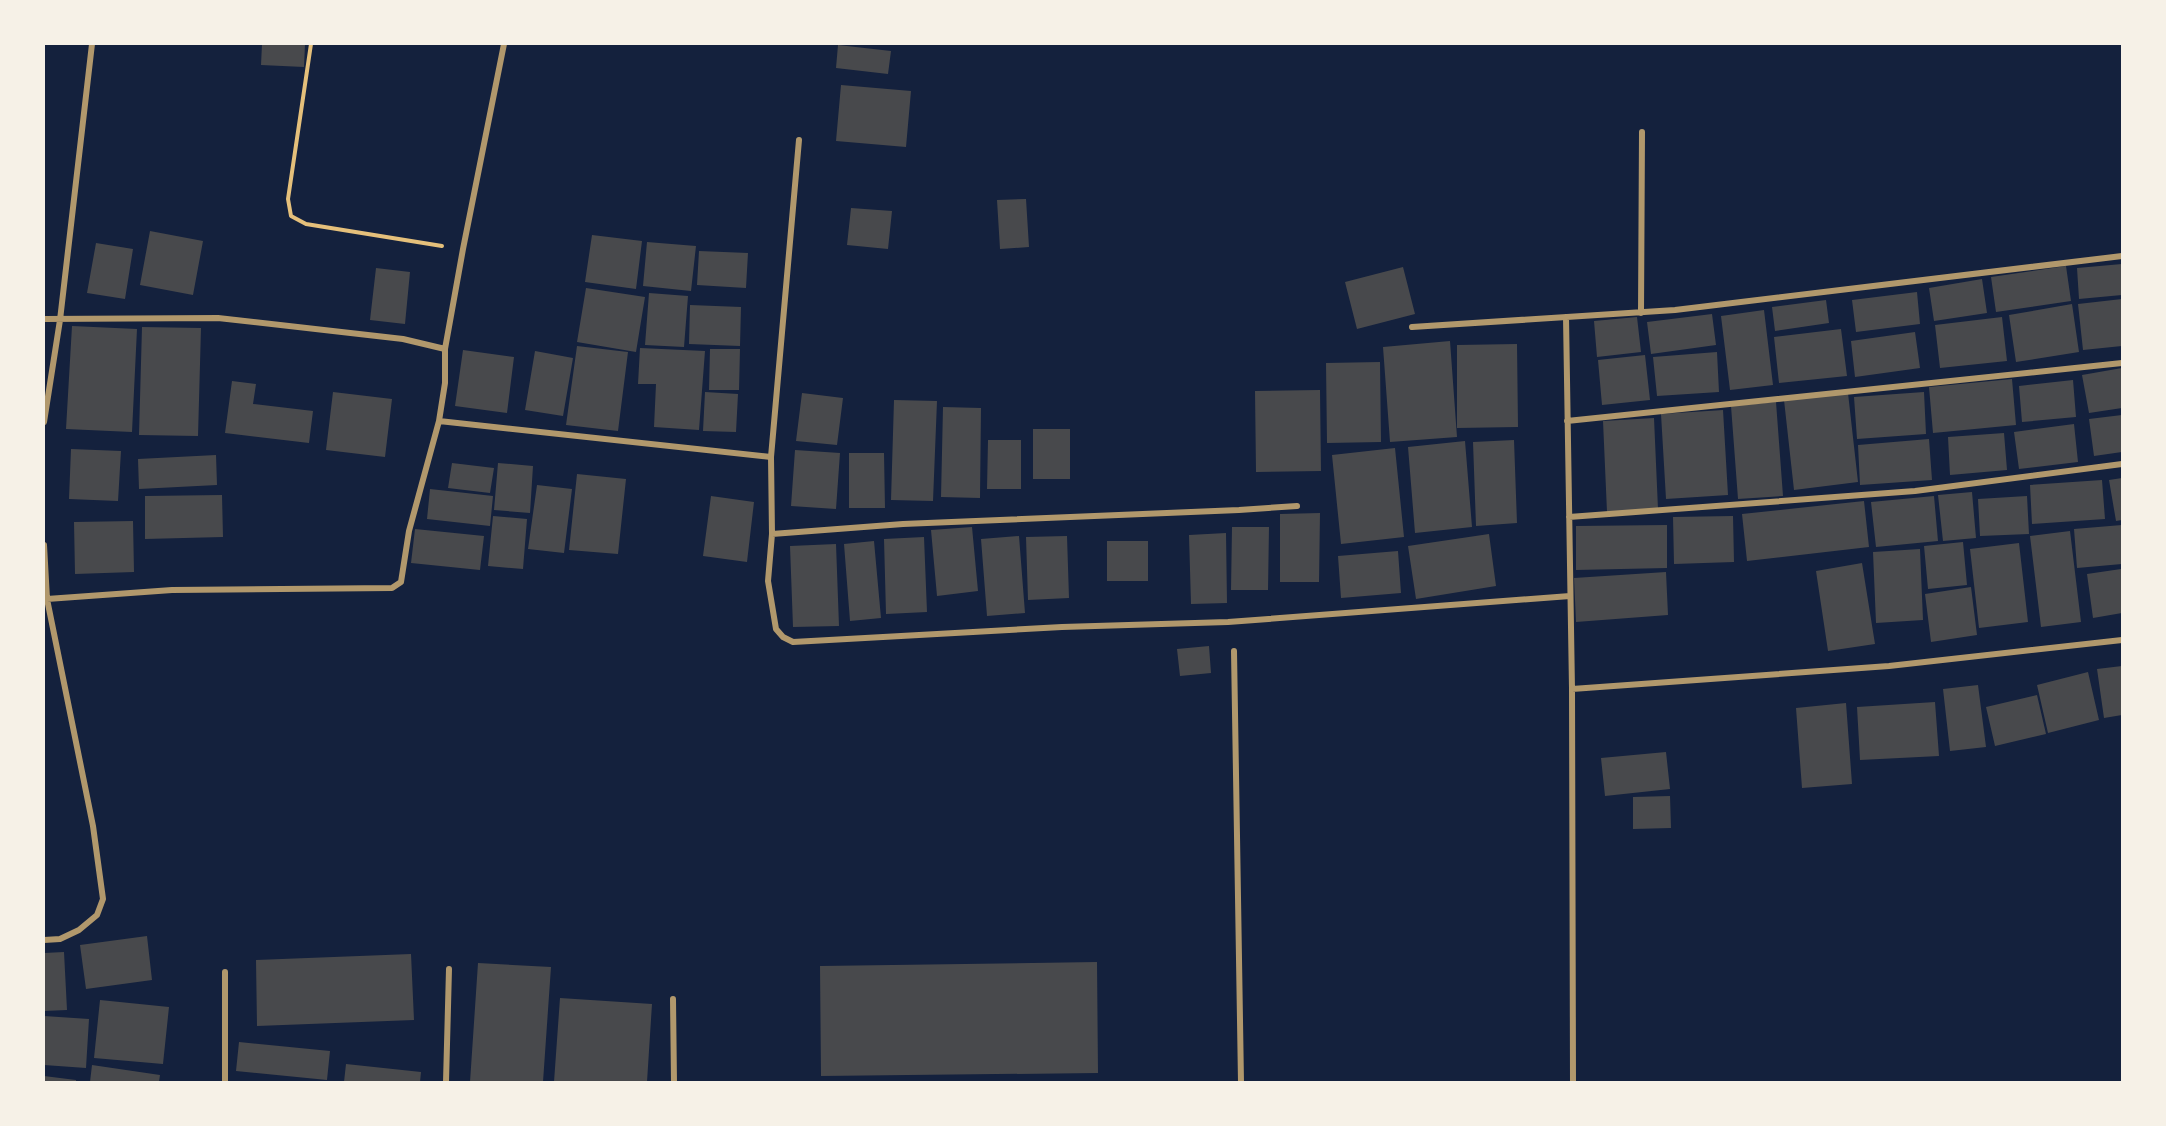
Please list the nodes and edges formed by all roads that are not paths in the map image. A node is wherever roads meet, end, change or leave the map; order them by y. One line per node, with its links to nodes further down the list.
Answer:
1 (92, 44): 9 (street)
2 (504, 44): 11 (street)
3 (1642, 132): 6 (street)
4 (799, 140): 16 (street)
5 (2122, 256): 6 (street)
6 (1641, 313): 7 (street)
7 (1566, 317): 10 (street); 14 (street)
8 (44, 319): 9 (street)
9 (60, 320): 11 (street); 15 (street)
10 (1412, 327)
11 (446, 349): 13 (street)
12 (2122, 363): 14 (street)
13 (439, 421): 16 (street); 23 (street)
14 (1567, 421): 19 (street)
15 (44, 422)
16 (771, 458): 20 (street)
17 (2122, 464): 19 (street)
18 (1298, 506): 20 (street)
19 (1569, 517): 22 (street)
20 (772, 534): 22 (street)
21 (44, 545): 23 (street)
22 (1570, 596): 26 (street)
23 (47, 599): 27 (street)
24 (2122, 640): 26 (street)
25 (1234, 651): 34 (street)
26 (1572, 689): 35 (street)
27 (44, 940)
28 (449, 969): 32 (street)
29 (225, 972): 31 (street)
30 (673, 999): 33 (street)
31 (225, 1083)
32 (446, 1083)
33 (674, 1083)
34 (1241, 1083)
35 (1573, 1083)

